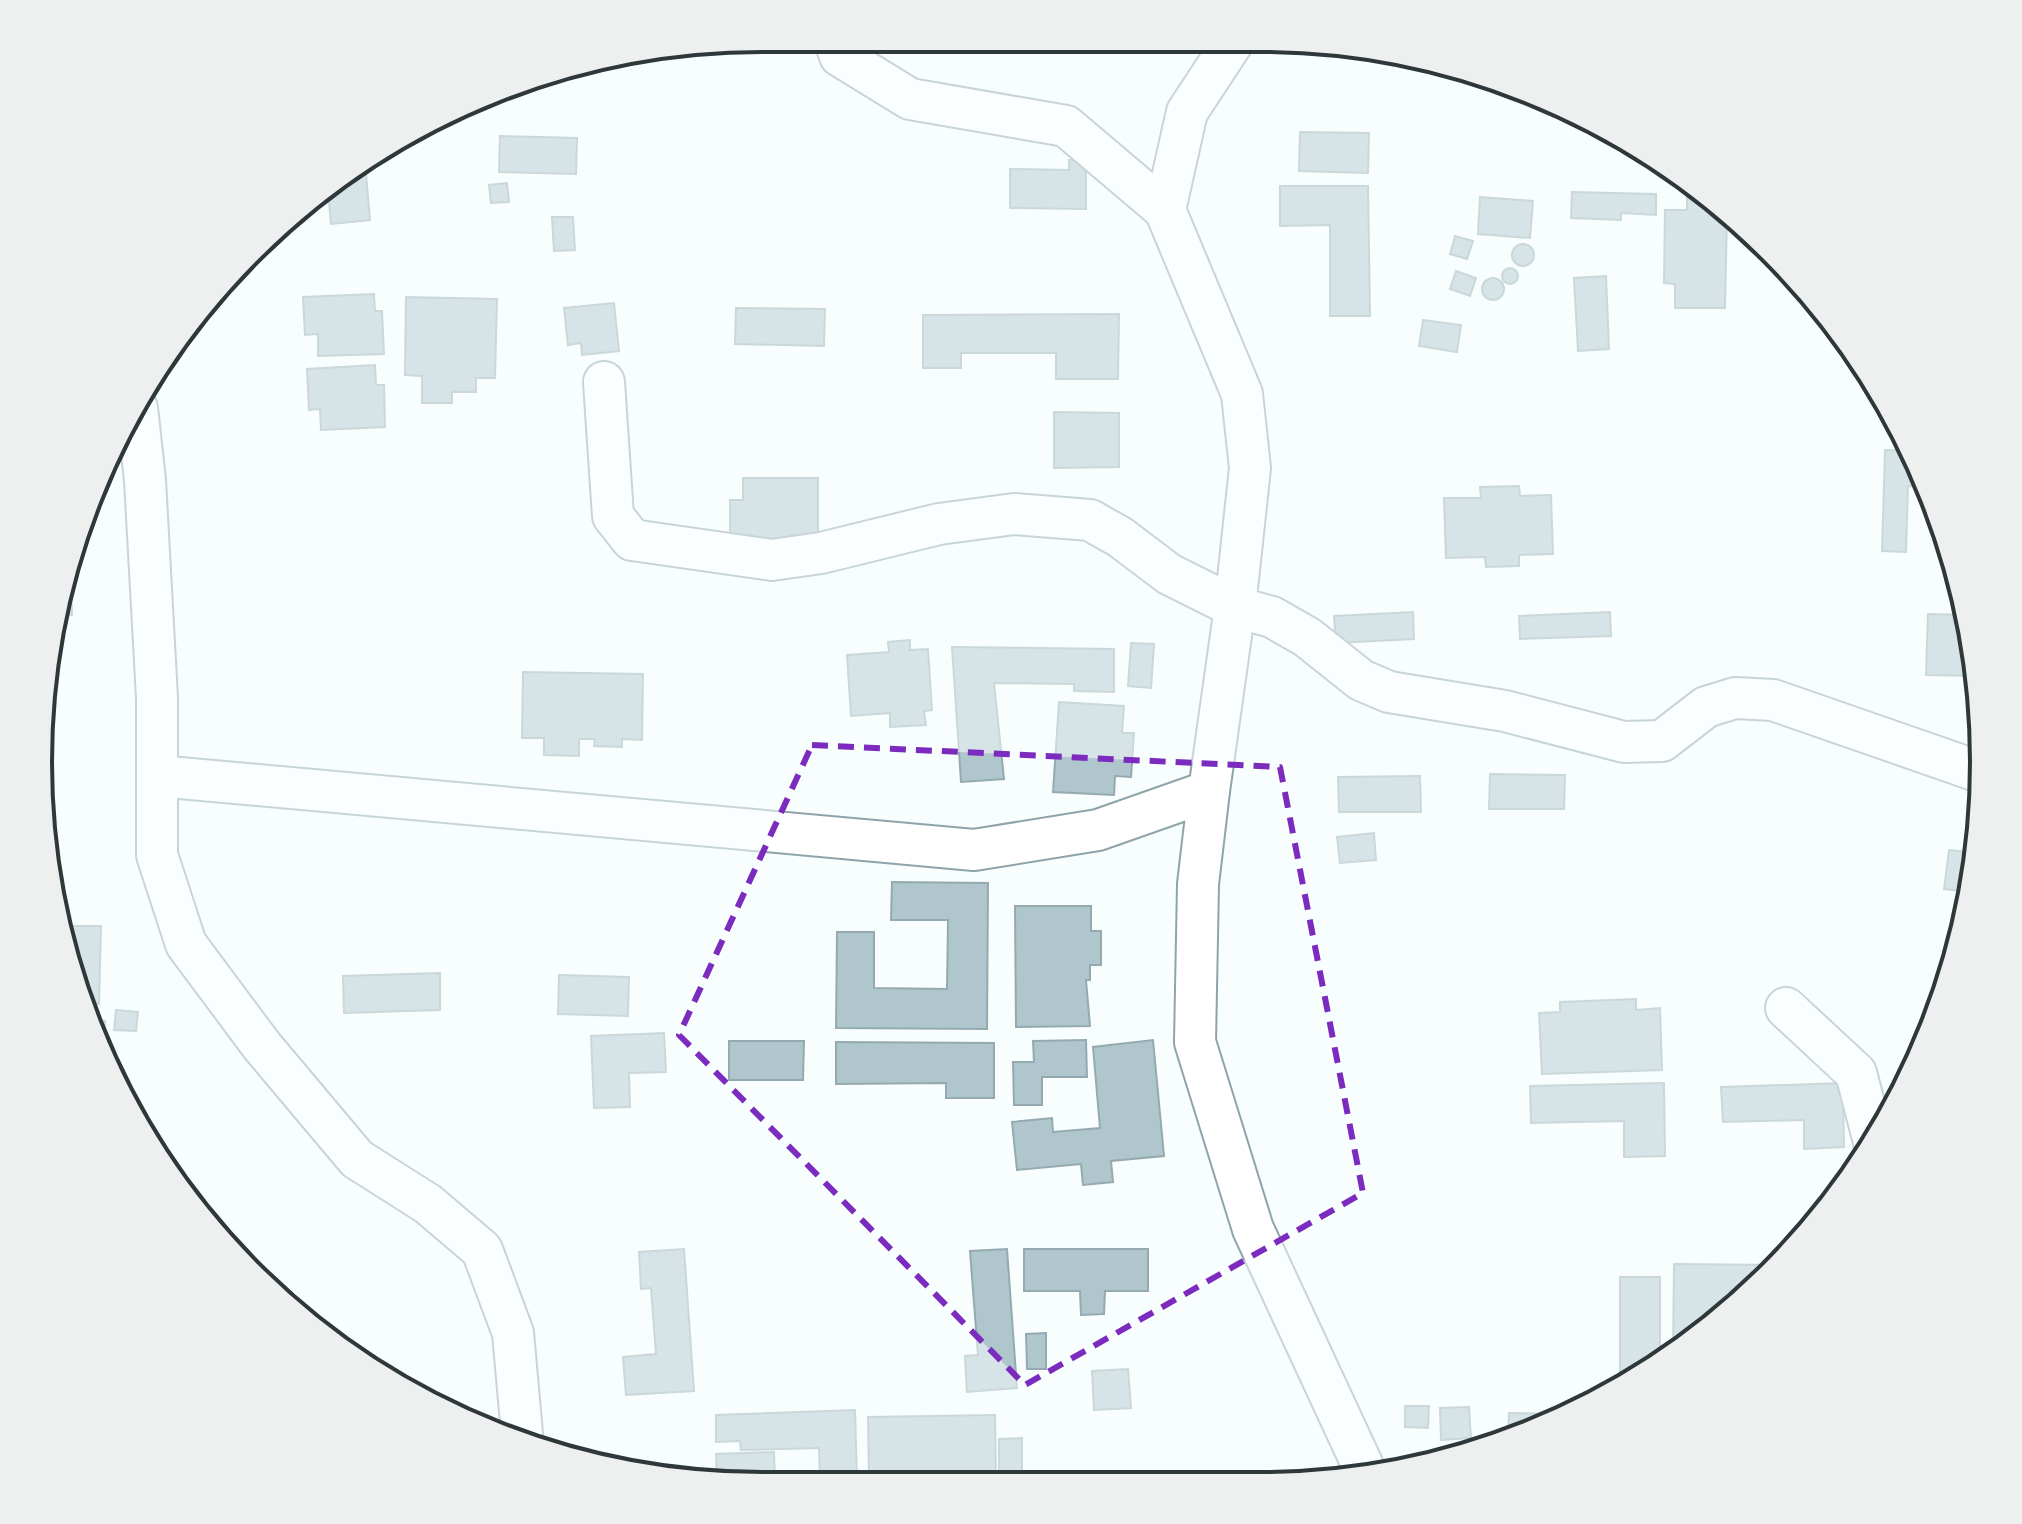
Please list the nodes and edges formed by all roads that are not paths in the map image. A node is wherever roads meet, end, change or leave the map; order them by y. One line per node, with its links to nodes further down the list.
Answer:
1 (839, 52): 3 (street)
2 (1226, 52): 3 (street)
3 (1165, 210): 6 (street)
4 (604, 382): 6 (street)
5 (139, 423): 8 (street)
6 (1235, 607): 7 (street); 9 (street)
7 (1970, 768)
8 (158, 776): 9 (street); 12 (street)
9 (1209, 791): 13 (street)
10 (1786, 1008): 11 (street)
11 (1870, 1125)
12 (522, 1429)
13 (1362, 1464)

